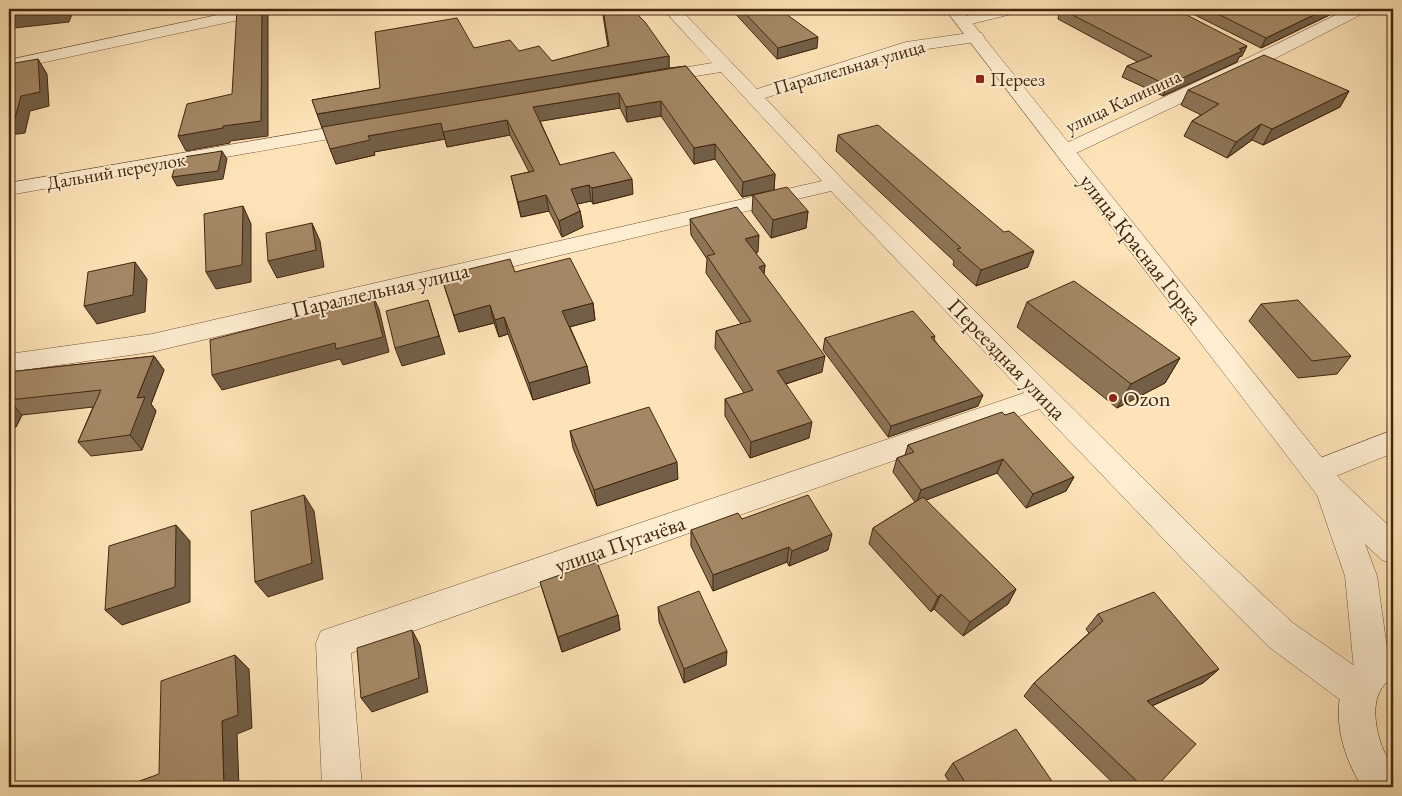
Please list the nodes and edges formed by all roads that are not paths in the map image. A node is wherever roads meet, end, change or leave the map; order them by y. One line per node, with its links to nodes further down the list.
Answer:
1 (266, 9): 8 (street)
2 (671, 9): 9 (street, Переездная улица)
3 (1014, 9): 5 (street, Параллельная улица)
4 (1360, 9): 7 (street, улица Калинина)
5 (964, 22): 11 (street, Параллельная улица); 13 (street, улица Красная Горка)
6 (1245, 49): 7 (street)
7 (1262, 58): 13 (street, улица Калинина)
8 (9, 65)
9 (725, 66): 10 (street); 11 (street, Переездная улица)
10 (637, 81)
11 (753, 96): 14 (street, Переездная улица)
12 (382, 125): 15 (street, Дальний переулок)
13 (1065, 151): 19 (street, улица Красная Горка)
14 (836, 184): 16 (street, Параллельная улица); 17 (street, Переездная улица)
15 (9, 189)
16 (9, 363)
17 (1044, 398): 21 (street, Переездная улица); 23 (street, улица Пугачёва)
18 (1393, 441): 19 (street)
19 (1323, 481): 20 (street); 21 (street)
20 (1393, 550)
21 (1375, 673): 22 (street)
22 (1371, 778)
23 (342, 787)

